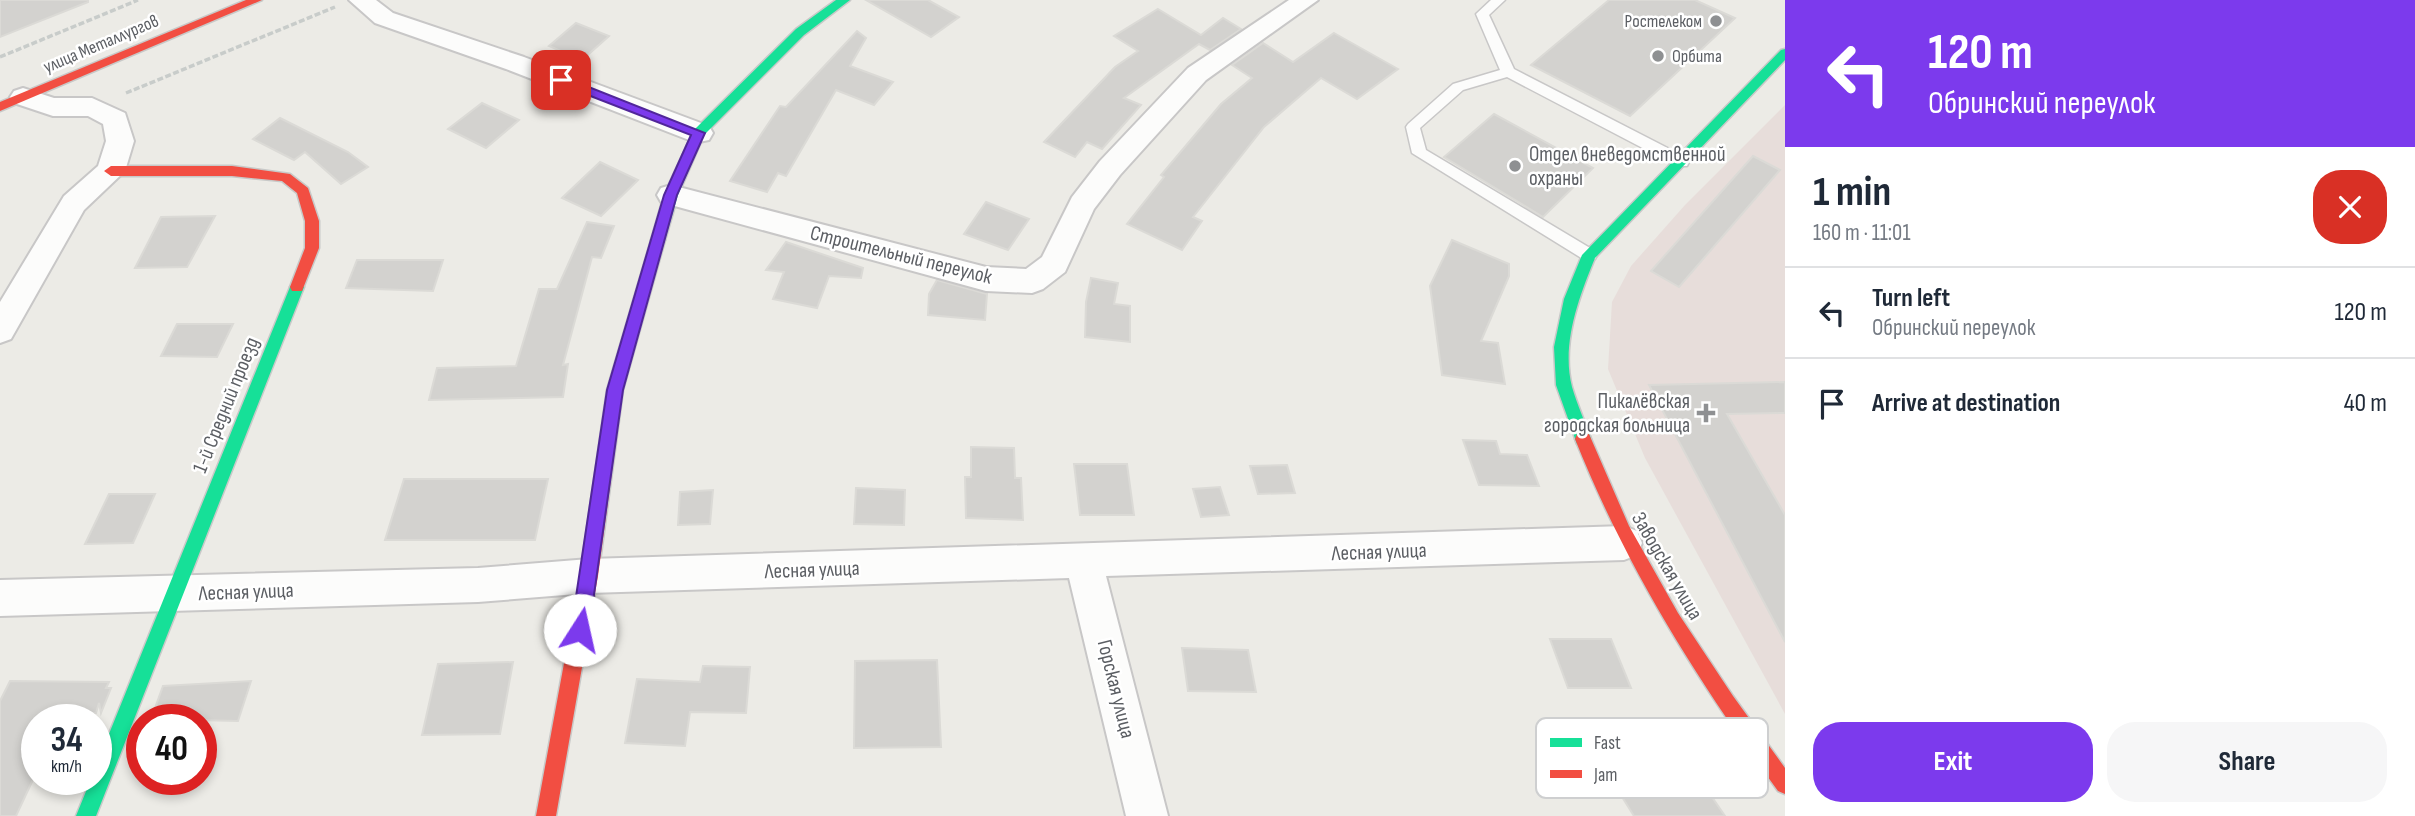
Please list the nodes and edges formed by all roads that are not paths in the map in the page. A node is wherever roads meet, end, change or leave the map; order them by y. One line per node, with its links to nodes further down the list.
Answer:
1 (256, 0): 8 (street, улица Металлургов)
2 (844, 0): 9 (street)
3 (1306, 0): 12 (street, Строительный переулок)
4 (1499, 0): 7 (lane)
5 (350, 3): 9 (street)
6 (1785, 53): 10 (street, Заводская улица)
7 (1508, 72): 10 (lane); 13 (lane)
8 (11, 102): 11 (street)
9 (699, 133): 12 (street)
10 (1682, 162): 13 (street, Заводская улица)
11 (111, 171): 14 (street); 18 (street, 1-й Средний проезд)
12 (671, 195): 17 (street)
13 (1589, 255): 15 (street, Заводская улица)
14 (0, 330)
15 (1624, 543): 16 (street, Лесная улица); 20 (street, Заводская улица)
16 (1084, 563): 17 (street, Лесная улица); 25 (street, Горская улица)
17 (589, 576): 18 (street, Лесная улица); 24 (street)
18 (172, 594): 19 (street, Лесная улица); 23 (street, 1-й Средний проезд)
19 (0, 598)
20 (1735, 718)
21 (1768, 762): 22 (street, Заводская улица)
22 (1785, 784)
23 (86, 816)
24 (546, 816)
25 (1147, 816)

